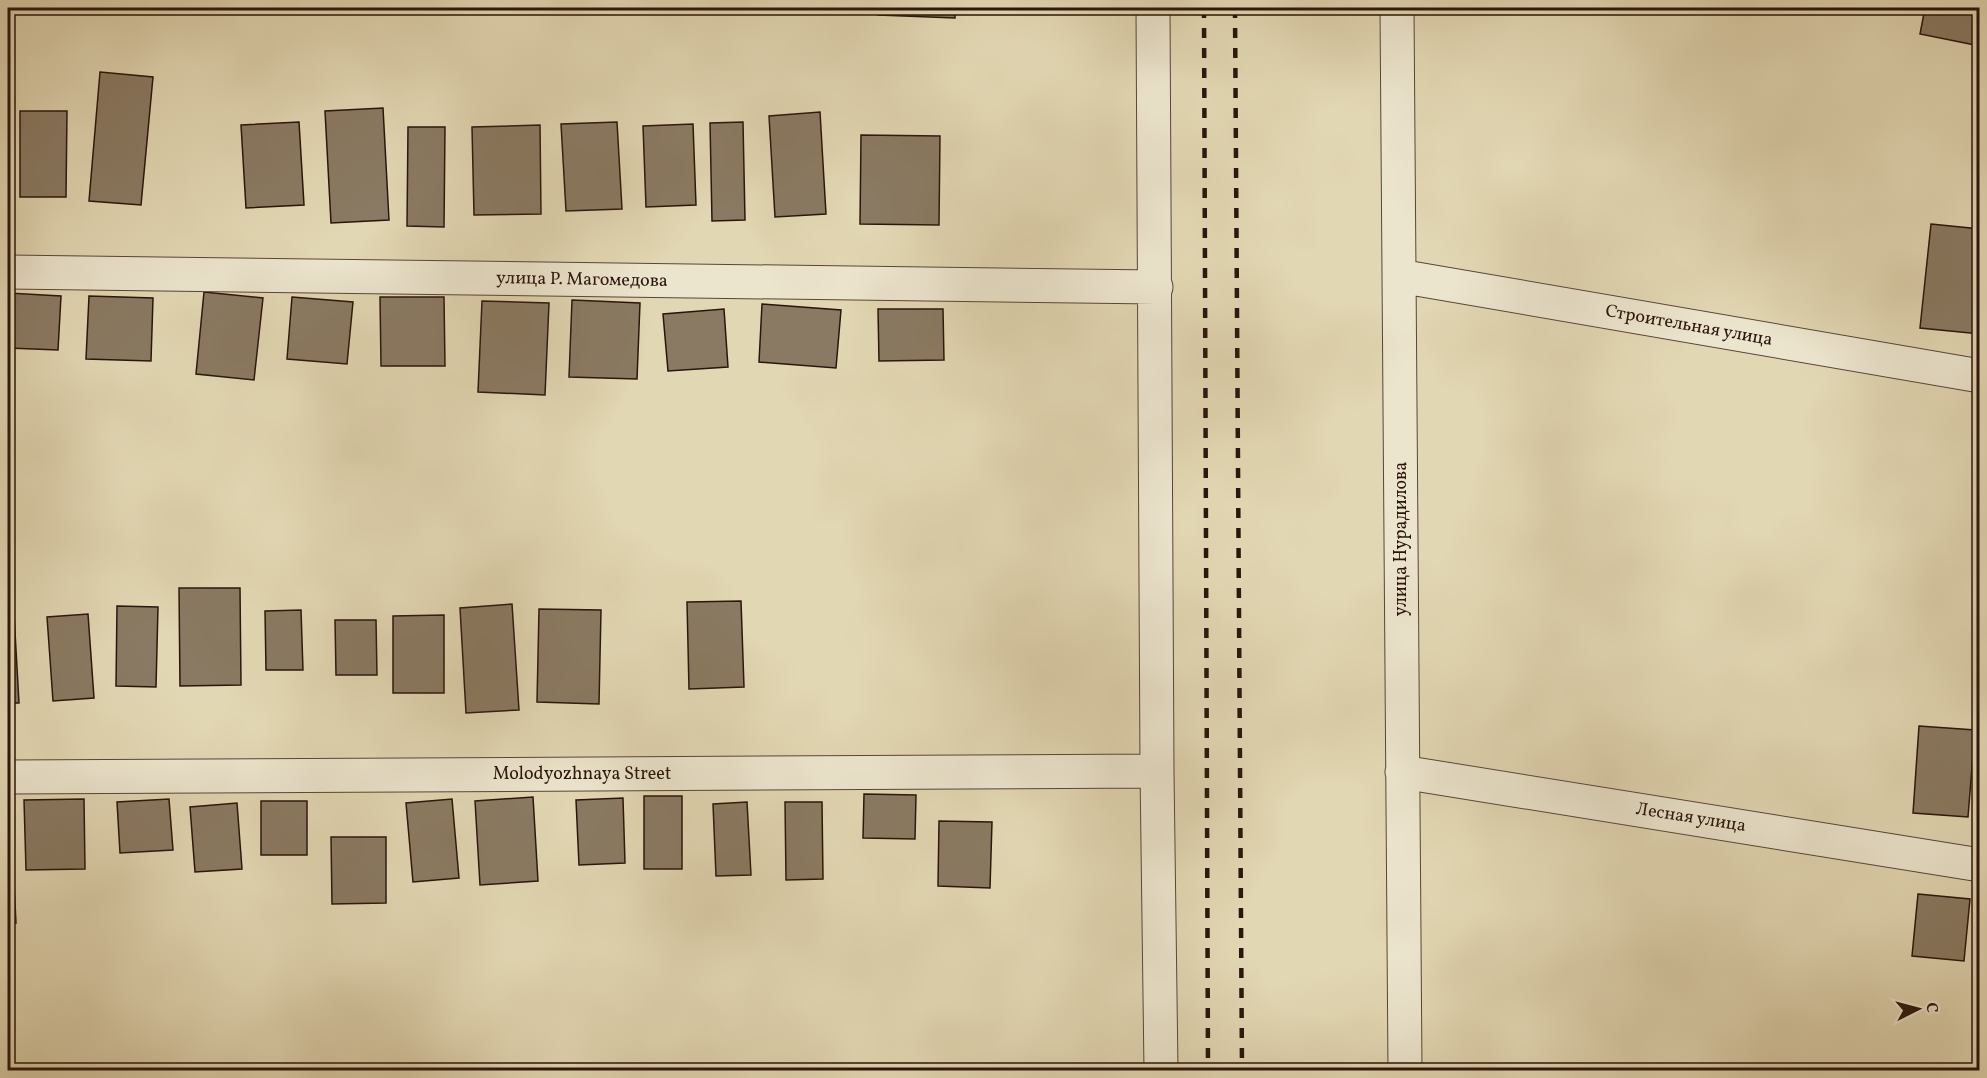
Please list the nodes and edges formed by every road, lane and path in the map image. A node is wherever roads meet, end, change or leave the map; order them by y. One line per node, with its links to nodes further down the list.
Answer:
1 (1153, 8): 5 (street)
2 (1397, 8): 4 (street, улица Нурадилова)
3 (8, 272): 5 (street, улица Р. Магомедова)
4 (1399, 276): 6 (street, Строительная улица); 8 (street, улица Нурадилова)
5 (1156, 287): 7 (street)
6 (1980, 376)
7 (1157, 771): 9 (street, Molodyozhnaya Street); 11 (street)
8 (1402, 772): 10 (street, Лесная улица); 12 (street, улица Нурадилова)
9 (8, 777)
10 (1980, 865)
11 (1161, 1071)
12 (1405, 1071)

